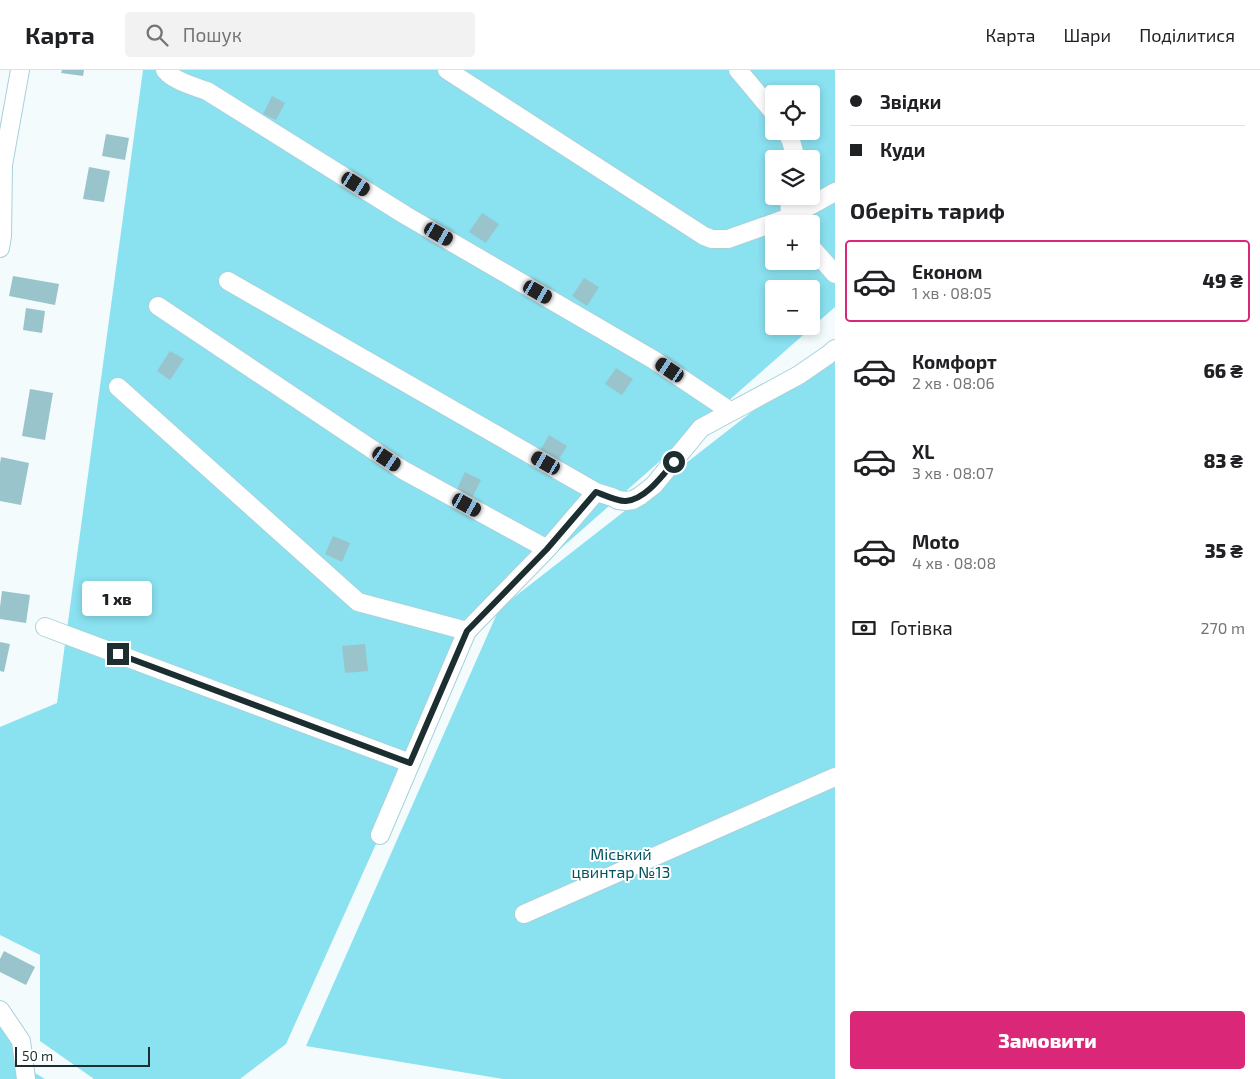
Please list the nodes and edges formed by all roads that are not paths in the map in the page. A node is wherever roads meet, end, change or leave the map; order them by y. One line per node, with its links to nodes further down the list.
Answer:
1 (20, 70): 9 (street)
2 (165, 70): 16 (street)
3 (446, 70): 8 (street)
4 (738, 70): 5 (street)
5 (765, 102)
6 (835, 192): 7 (street)
7 (800, 215)
8 (765, 228)
9 (0, 248)
10 (820, 257): 11 (street)
11 (835, 274)
12 (228, 281): 17 (street)
13 (158, 306): 18 (street)
14 (835, 349): 16 (street)
15 (118, 387): 20 (street)
16 (730, 411): 17 (street)
17 (596, 492): 18 (street)
18 (547, 549): 20 (street)
19 (45, 627): 21 (street)
20 (467, 631): 21 (street)
21 (410, 763): 23 (street)
22 (835, 777): 24 (street)
23 (380, 835)
24 (524, 914)
25 (0, 1010): 26 (street)
26 (26, 1079)

